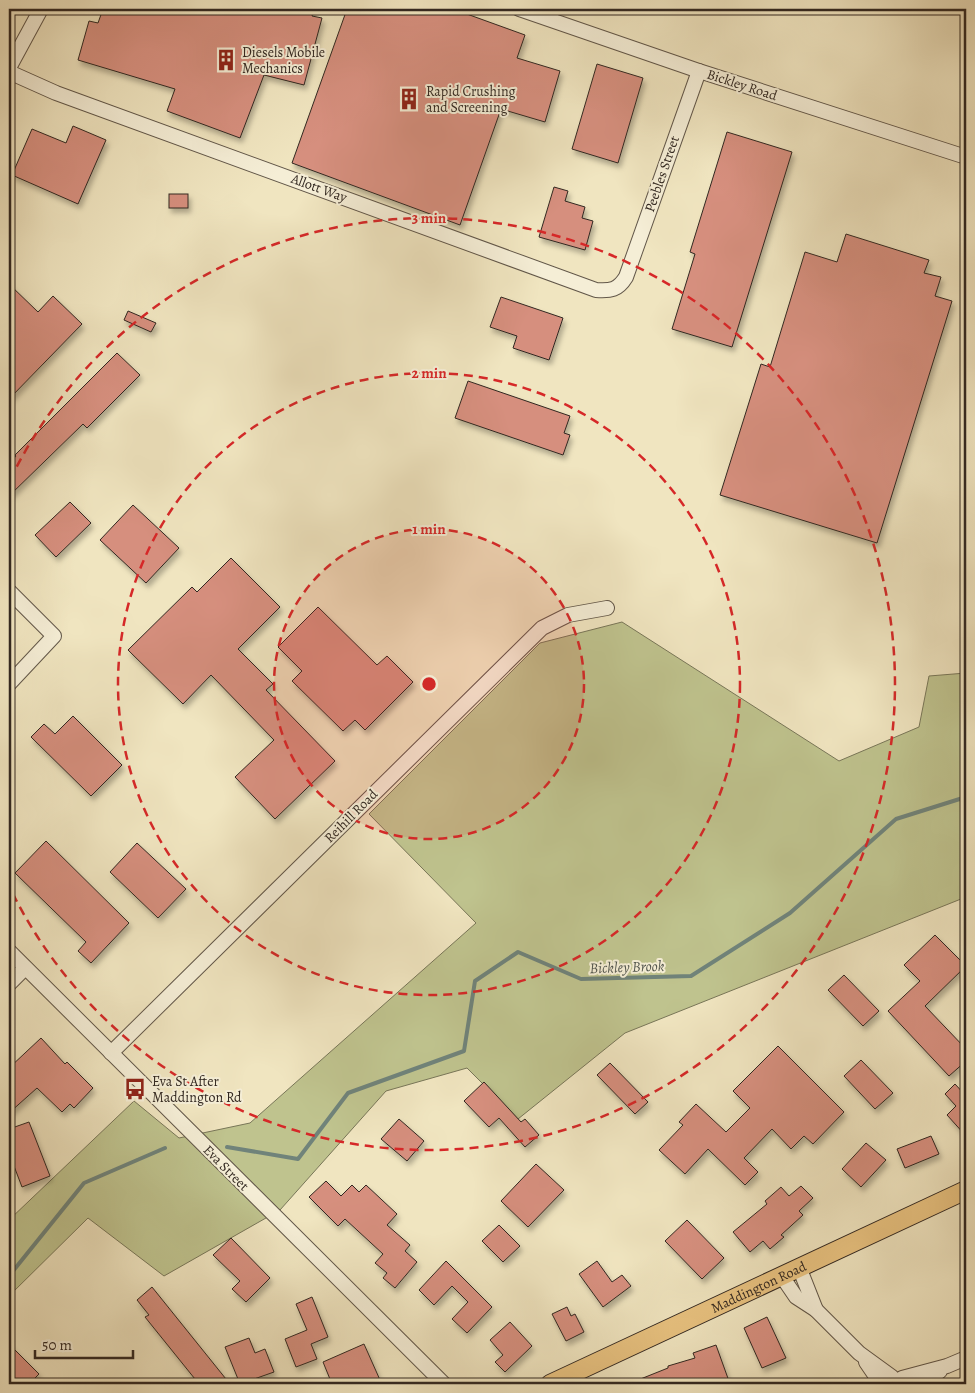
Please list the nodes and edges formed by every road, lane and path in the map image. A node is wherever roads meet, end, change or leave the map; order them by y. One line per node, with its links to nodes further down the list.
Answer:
1 (41, 9): 3 (street)
2 (519, 9): 4 (street, Bickley Road)
3 (9, 70): 6 (street, Allott Way)
4 (699, 71): 5 (street, Bickley Road); 6 (street, Peebles Street)
5 (966, 157)
6 (626, 278)
7 (9, 591): 9 (street)
8 (608, 608): 13 (street, Reihill Road)
9 (9, 684)
10 (9, 951): 11 (street, Eva Street)
11 (26, 968): 12 (street); 13 (street, Eva Street)
12 (9, 984)
13 (111, 1052): 21 (street, Eva Street)
14 (966, 1190): 15 (main road, Maddington Road)
15 (798, 1267): 16 (main road, Maddington Road); 17 (street)
16 (781, 1275): 17 (street); 22 (main road, Maddington Road)
17 (816, 1310): 20 (street)
18 (966, 1358): 19 (street)
19 (947, 1366): 20 (street); 23 (street)
20 (893, 1381)
21 (444, 1384)
22 (550, 1384)
23 (922, 1384)

